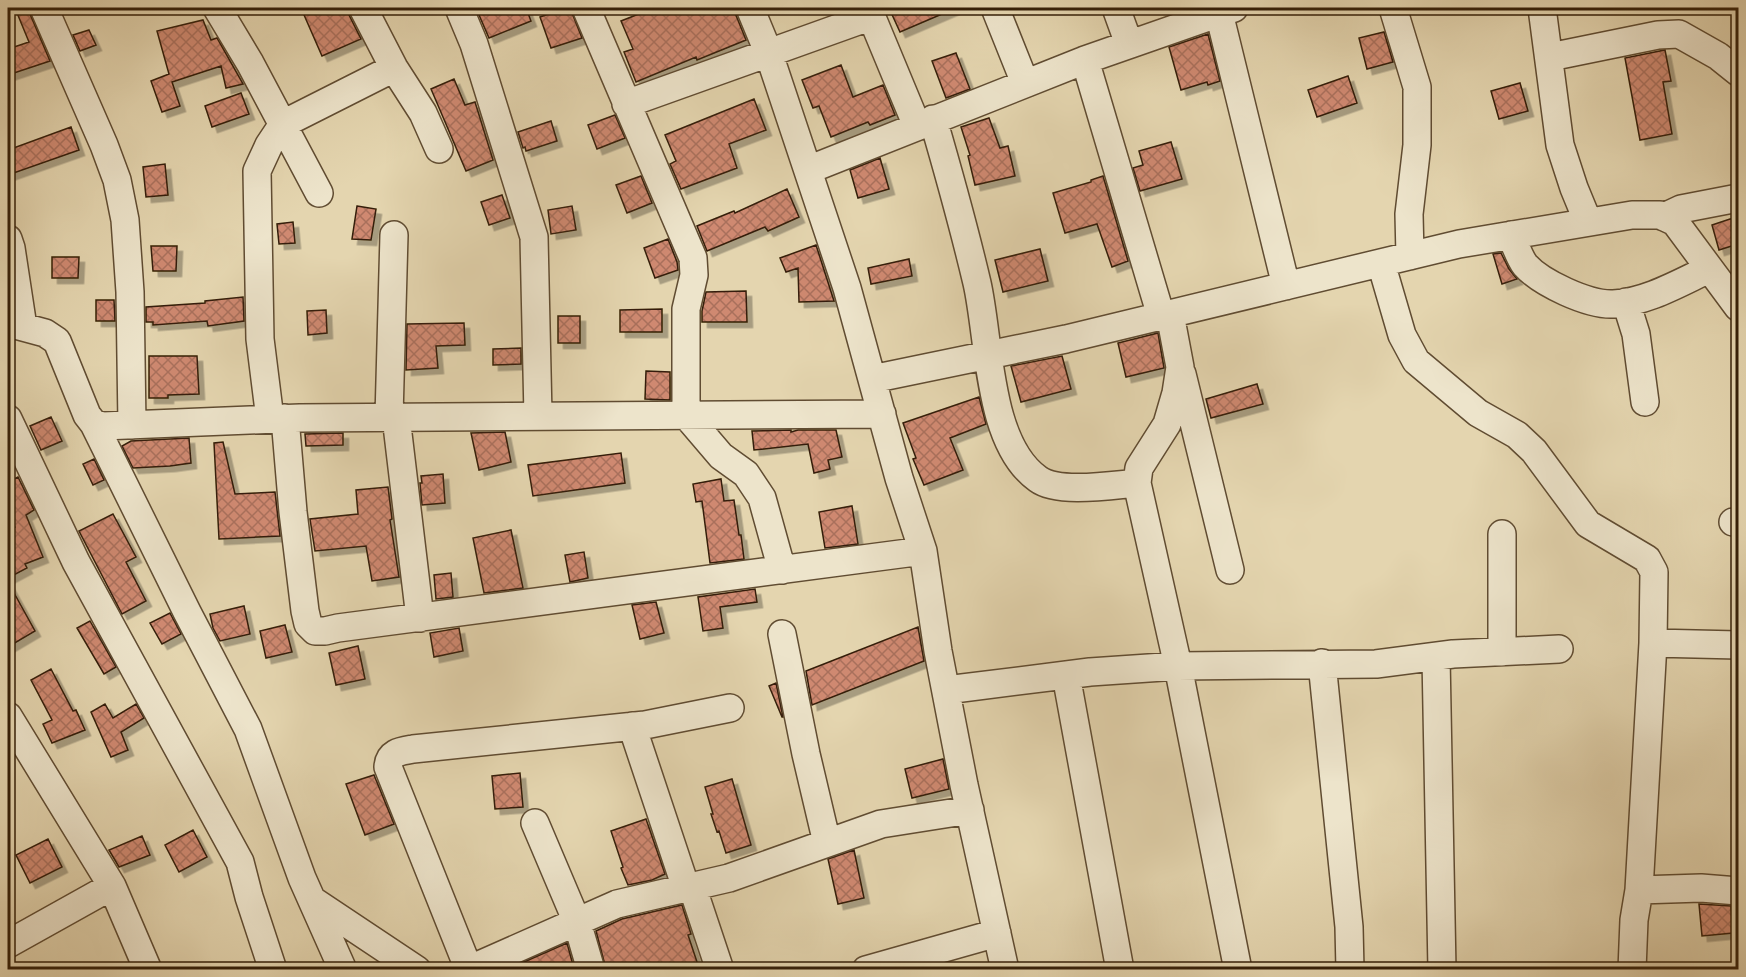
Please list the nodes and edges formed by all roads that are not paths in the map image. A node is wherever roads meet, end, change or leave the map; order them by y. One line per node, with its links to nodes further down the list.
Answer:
1 (44, 8): 51 (street)
2 (217, 8): 22 (street)
3 (363, 8): 17 (street)
4 (459, 8): 46 (street)
5 (586, 8): 20 (street)
6 (750, 8): 14 (street)
7 (994, 8): 19 (street)
8 (1116, 8): 13 (street)
9 (1393, 8): 32 (street)
10 (1542, 8): 15 (street)
11 (1227, 10): 13 (street); 35 (street)
12 (870, 12): 14 (street); 21 (street)
13 (1129, 44): 16 (street)
14 (769, 54): 20 (street); 24 (street)
15 (1550, 57): 18 (street); 28 (street)
16 (1085, 60): 19 (street); 38 (street)
17 (394, 68): 22 (street); 23 (street)
18 (1738, 72)
19 (1025, 84): 21 (street)
20 (626, 104): 45 (street)
21 (925, 123): 24 (street); 40 (street)
22 (283, 124): 25 (street); 49 (street)
23 (439, 149)
24 (807, 170): 42 (street)
25 (320, 193)
26 (1738, 198): 27 (street)
27 (1664, 217): 28 (street); 34 (street)
28 (1588, 222): 30 (street)
29 (394, 235): 47 (street)
30 (1511, 235): 32 (street); 36 (street)
31 (8, 239): 39 (street)
32 (1410, 256): 33 (street)
33 (1381, 263): 35 (street); 59 (street)
34 (1709, 269): 36 (street); 37 (street)
35 (1286, 286): 38 (street)
36 (1626, 302): 43 (street)
37 (1738, 307)
38 (1165, 315): 40 (street); 41 (street)
39 (15, 325): 50 (street)
40 (988, 355): 42 (street); 52 (street)
41 (1180, 367): 52 (street); 56 (street)
42 (872, 379): 44 (street)
43 (1645, 402)
44 (882, 414): 45 (street); 54 (street)
45 (686, 415): 46 (street); 55 (street)
46 (538, 416): 47 (street)
47 (393, 417): 49 (street); 57 (street)
48 (8, 419): 83 (street)
49 (278, 419): 51 (street); 57 (street)
50 (94, 424): 51 (street); 78 (street)
51 (132, 425)
52 (1137, 483): 65 (street)
53 (1502, 534): 62 (street)
54 (923, 551): 55 (street); 67 (street)
55 (782, 570): 57 (street)
56 (1230, 570)
57 (420, 618)
58 (782, 634): 73 (street)
59 (1653, 643): 60 (street); 76 (street)
60 (1738, 645)
61 (1560, 649): 62 (street)
62 (1502, 652): 63 (street)
63 (1436, 657): 64 (street); 94 (street)
64 (1322, 663): 65 (street); 93 (street)
65 (1178, 666): 66 (street); 92 (street)
66 (1066, 675): 67 (street); 91 (street)
67 (946, 690): 71 (street)
68 (730, 708): 70 (street)
69 (8, 716): 74 (street)
70 (632, 726): 75 (street); 86 (street)
71 (970, 810): 73 (street); 80 (street)
72 (535, 823): 79 (street)
73 (827, 843): 75 (street)
74 (112, 886): 81 (street); 82 (street)
75 (689, 887): 79 (street); 88 (street)
76 (1639, 890): 77 (street); 95 (street)
77 (1738, 891)
78 (312, 900): 84 (street); 85 (street)
79 (577, 922): 86 (street); 87 (street)
80 (997, 933): 89 (street); 90 (street)
81 (8, 944)
82 (148, 969)
83 (273, 969)
84 (343, 969)
85 (417, 969)
86 (469, 969)
87 (591, 969)
88 (720, 969)
89 (866, 969)
90 (1005, 969)
91 (1120, 969)
92 (1238, 969)
93 (1350, 969)
94 (1442, 969)
95 (1632, 969)

